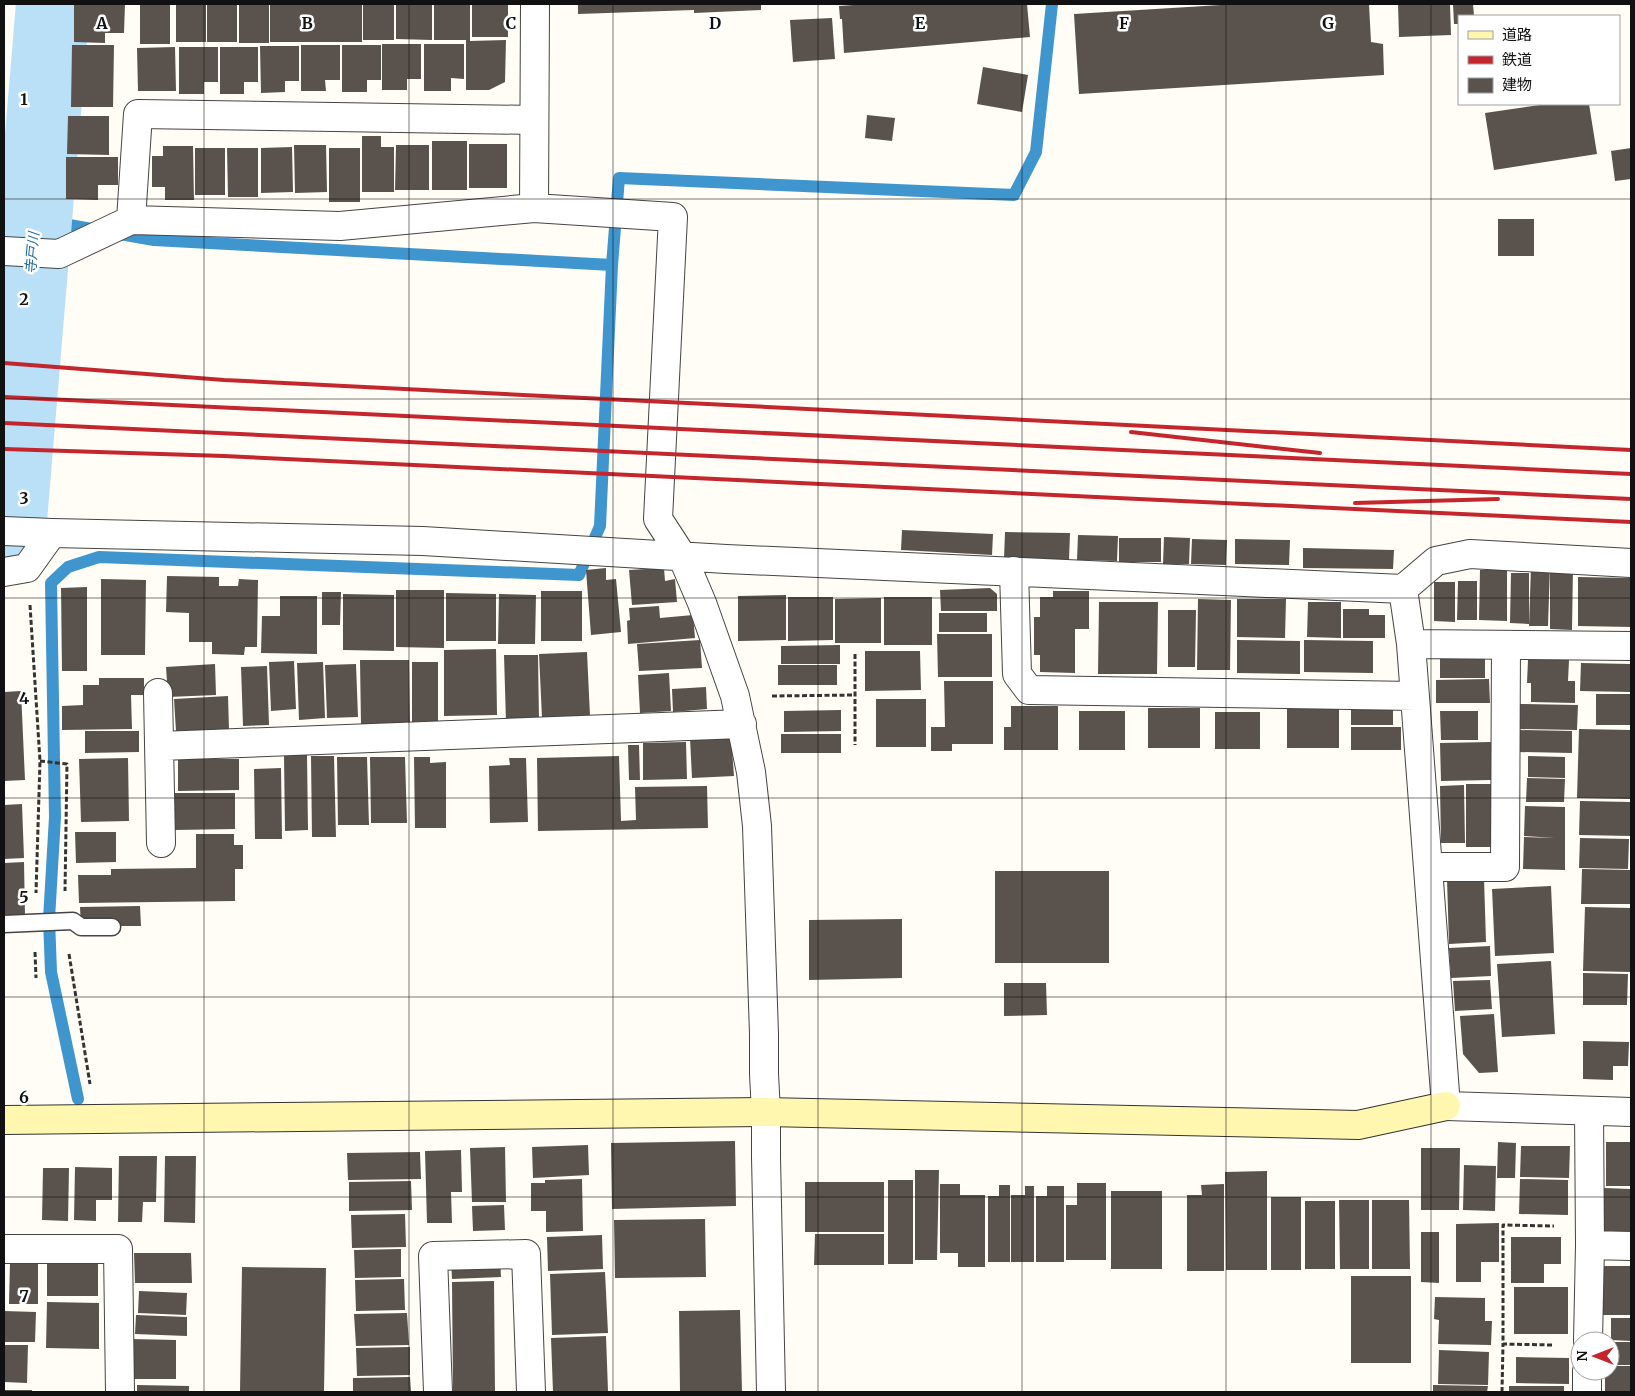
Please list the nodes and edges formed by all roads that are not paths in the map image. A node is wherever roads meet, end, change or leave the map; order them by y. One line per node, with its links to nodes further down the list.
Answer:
1 (535, 4): 2 (street)
2 (534, 120): 3 (street); 4 (street)
3 (534, 208): 4 (street); 8 (street)
4 (131, 220): 5 (street)
5 (11, 252)
6 (11, 531): 7 (street)
7 (52, 533): 8 (street); 10 (street)
8 (682, 556): 11 (street); 18 (street)
9 (1631, 562): 12 (street)
10 (16, 570)
11 (1014, 572): 12 (street); 17 (street)
12 (1404, 589): 13 (street)
13 (1411, 644): 14 (street); 17 (street)
14 (1506, 645): 15 (street); 21 (street)
15 (1631, 646)
16 (158, 692): 19 (street)
17 (1415, 696): 21 (street)
18 (742, 724): 19 (street); 26 (street)
19 (160, 746): 20 (street)
20 (161, 843)
21 (1429, 867): 24 (street)
22 (4, 924): 23 (lane)
23 (112, 927)
24 (1446, 1106): 25 (street); 26 (street)
25 (1589, 1111): 27 (street); 29 (street)
26 (766, 1112): 28 (street); 36 (street)
27 (1631, 1112)
28 (4, 1120)
29 (1590, 1236): 30 (street); 32 (street)
30 (1631, 1246)
31 (4, 1249): 33 (street)
32 (1588, 1331)
33 (120, 1392)
34 (438, 1392): 35 (street)
35 (531, 1392)
36 (771, 1392)

